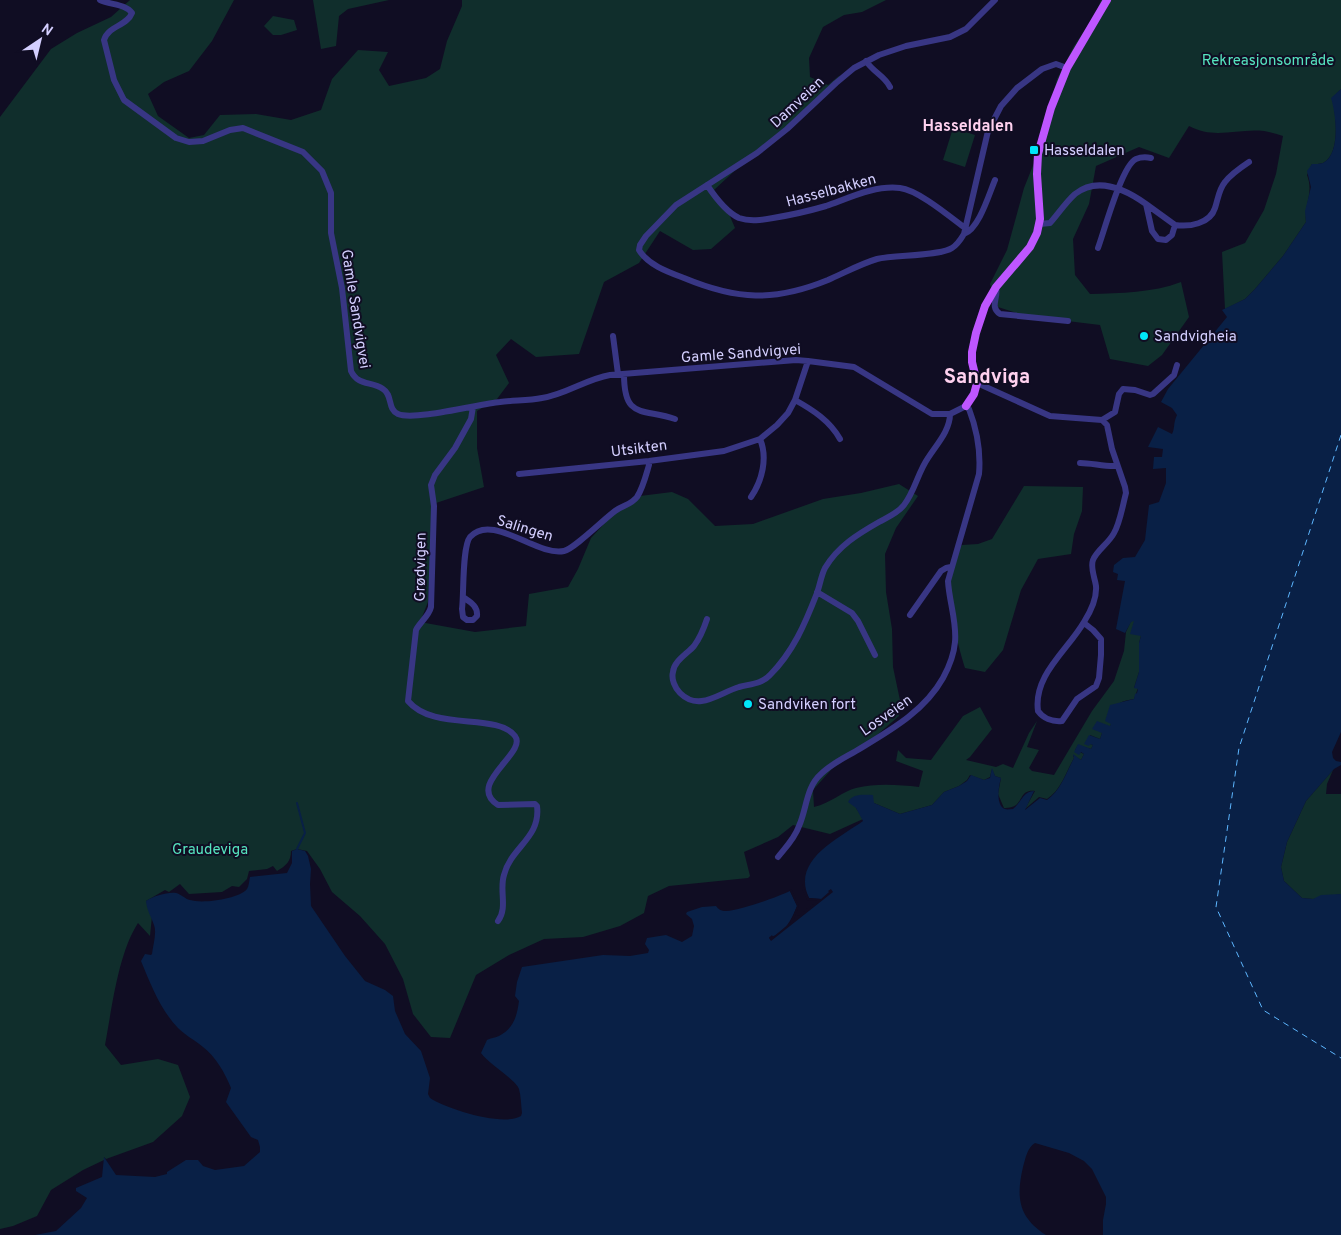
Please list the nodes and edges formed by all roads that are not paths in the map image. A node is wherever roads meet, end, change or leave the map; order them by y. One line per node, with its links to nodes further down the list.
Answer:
1 (100, 0): 26 (street, Gamle Sandvigvei)
2 (995, 0): 4 (street, Damveien)
3 (1107, 0): 5 (main road)
4 (866, 61): 6 (street); 10 (street, Damveien)
5 (1067, 68): 13 (main road); 15 (street)
6 (890, 87)
7 (1152, 158): 11 (street)
8 (1249, 162): 14 (street)
9 (995, 180): 15 (street)
10 (707, 185): 15 (street, Hasselbakken); 15 (street, Damveien)
11 (1119, 189): 12 (street); 13 (street); 16 (street)
12 (1146, 204): 14 (street); 14 (street)
13 (1040, 224): 17 (main road)
14 (1175, 225)
15 (964, 231)
16 (1098, 248)
17 (996, 287): 18 (street); 23 (main road)
18 (1068, 321)
19 (613, 336): 22 (street)
20 (808, 361): 22 (street, Gamle Sandvigvei); 24 (street, Utsikten); 27 (street, Gamle Sandvigvei)
21 (1177, 365): 29 (street)
22 (621, 374): 26 (street, Gamle Sandvigvei); 28 (street)
23 (977, 383): 25 (main road); 29 (street)
24 (795, 400): 30 (street, Utsikten); 31 (street)
25 (966, 406): 27 (street); 37 (street, Losveien)
26 (473, 407): 45 (street, Grødvigen)
27 (950, 414): 38 (street)
28 (675, 419)
29 (1102, 420): 34 (street)
30 (760, 439): 32 (street, Utsikten); 36 (street)
31 (840, 439)
32 (649, 461): 35 (street, Utsikten); 39 (street, Salingen)
33 (1080, 463): 34 (street)
34 (1117, 466): 42 (street)
35 (519, 474)
36 (751, 498)
37 (951, 567): 40 (street); 44 (street, Losveien)
38 (817, 592): 41 (street); 43 (street)
39 (463, 597)
40 (910, 615)
41 (707, 619)
42 (1084, 623): 42 (street)
43 (875, 655)
44 (778, 857)
45 (498, 921)

